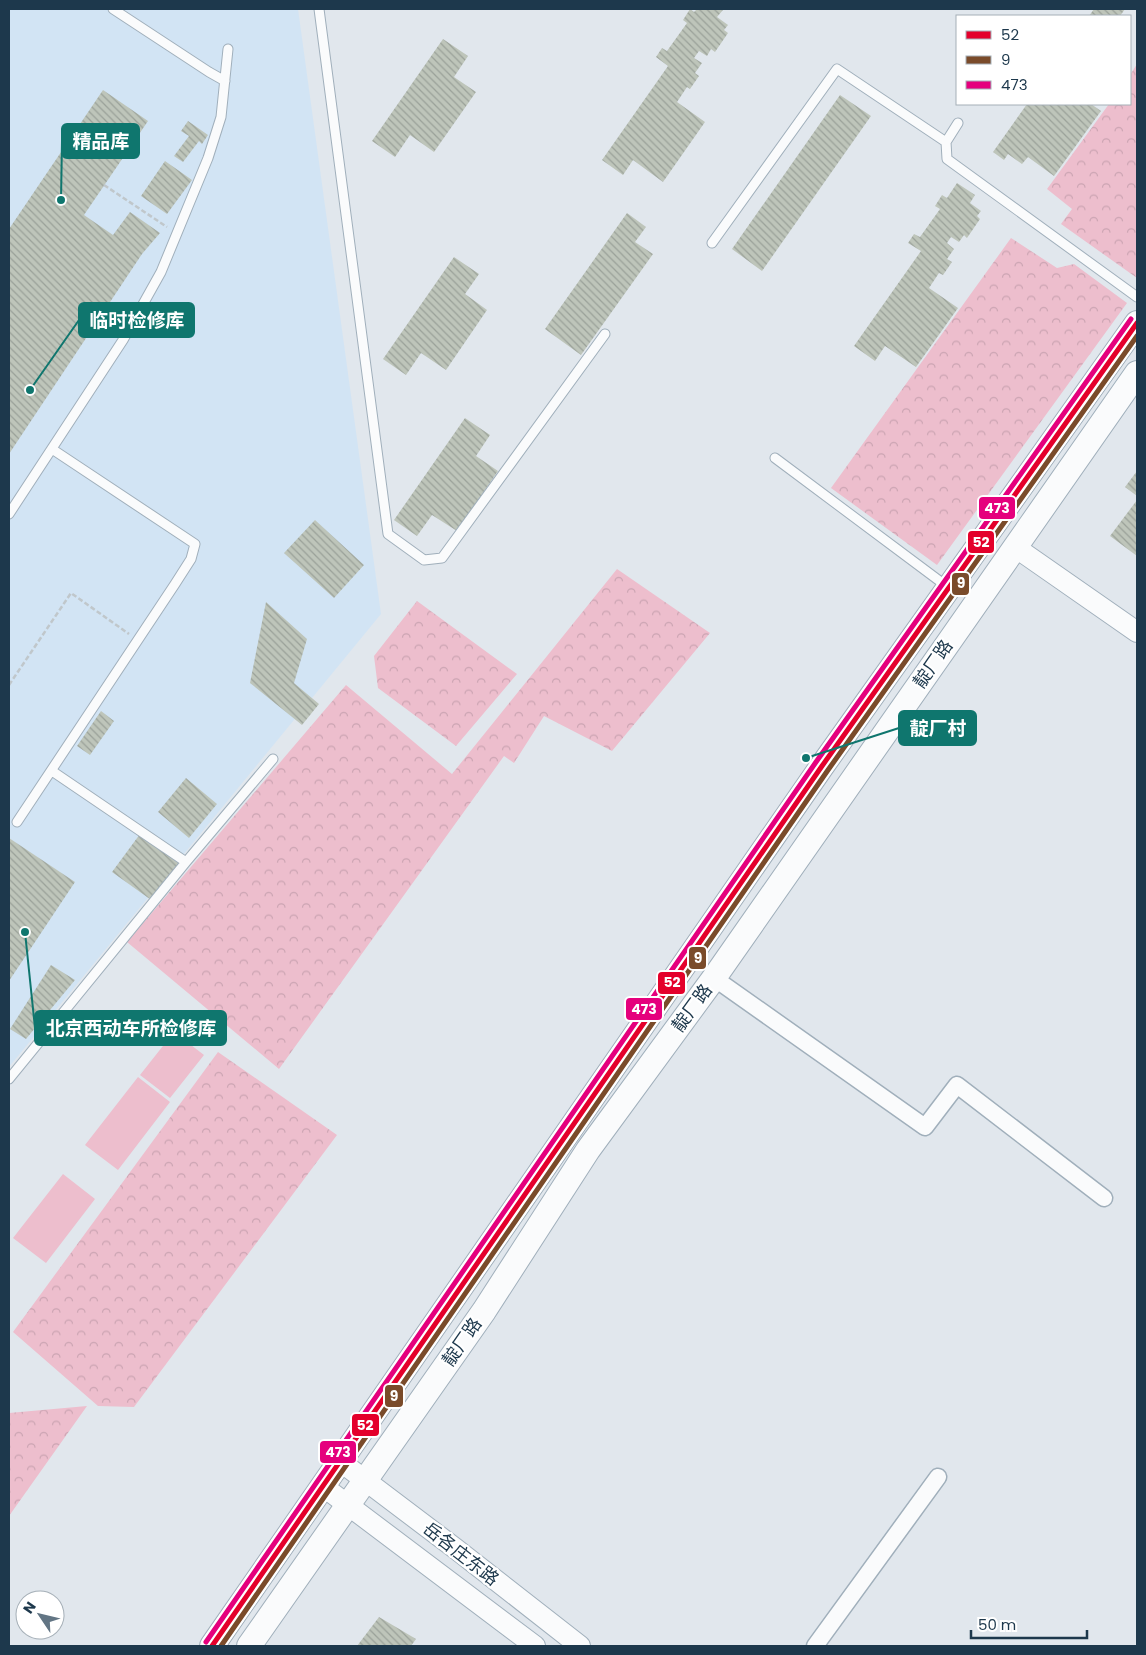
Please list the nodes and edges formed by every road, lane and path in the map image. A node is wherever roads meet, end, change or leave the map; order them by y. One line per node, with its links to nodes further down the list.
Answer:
1 (113, 9): 4 (lane)
2 (319, 9): 12 (lane)
3 (228, 49): 4 (lane)
4 (225, 81): 8 (lane)
5 (958, 123): 6 (lane)
6 (946, 142): 9 (lane); 10 (lane)
7 (104, 185): 8 (path)
8 (176, 233): 14 (lane)
9 (712, 243)
10 (1137, 297)
11 (1137, 323): 18 (main road)
12 (605, 334)
13 (1137, 373): 17 (main road, 靛厂路)
14 (52, 449): 16 (lane); 20 (lane)
15 (775, 458): 18 (lane)
16 (9, 514)
17 (1015, 547): 19 (street); 26 (main road, 靛厂路)
18 (949, 588): 29 (main road)
19 (1137, 632)
20 (138, 640): 21 (path); 23 (lane)
21 (9, 685)
22 (273, 759): 25 (lane)
23 (52, 771): 24 (lane); 25 (lane)
24 (18, 822)
25 (186, 862): 27 (lane)
26 (714, 978): 28 (street); 31 (main road, 靛厂路)
27 (9, 1079)
28 (1104, 1198)
29 (341, 1462): 31 (street, 岳各庄东路); 32 (main road)
30 (938, 1477): 38 (street)
31 (366, 1481): 33 (main road, 靛厂路); 37 (street, 岳各庄东路)
32 (324, 1487): 33 (street, 岳各庄东路); 34 (main road)
33 (349, 1505): 35 (main road, 靛厂路); 36 (street, 岳各庄东路)
34 (212, 1646)
35 (249, 1646)
36 (536, 1646)
37 (580, 1646)
38 (815, 1646)

